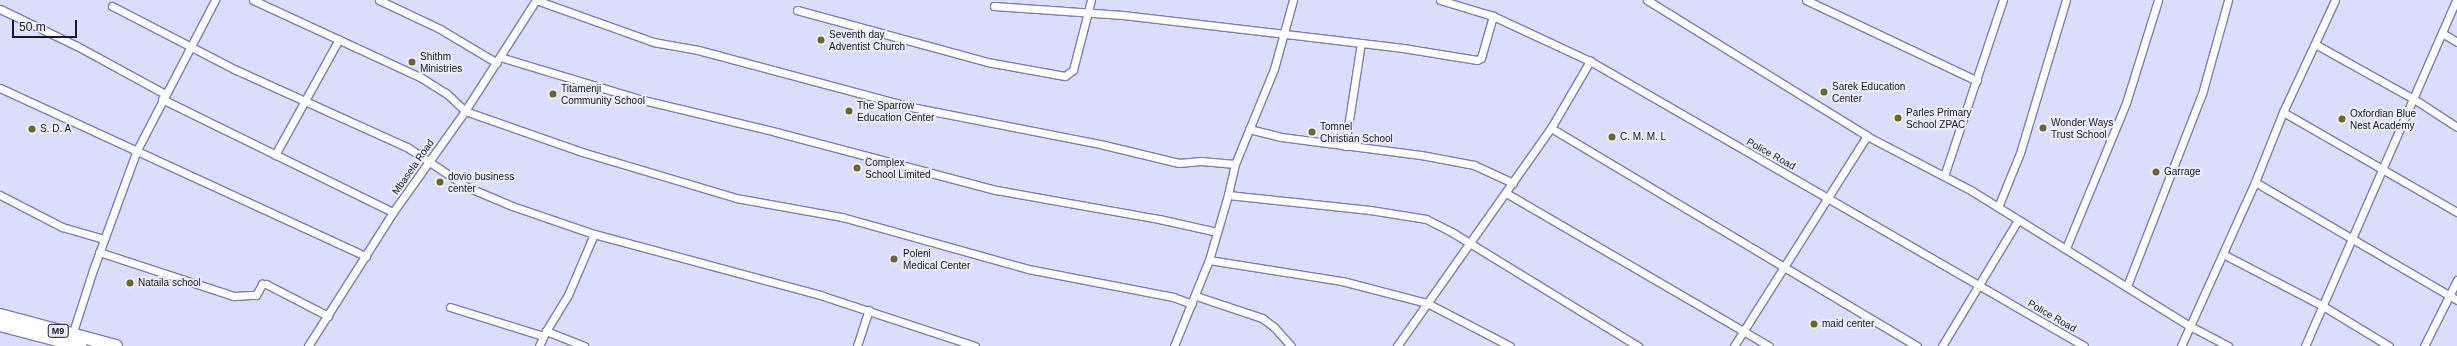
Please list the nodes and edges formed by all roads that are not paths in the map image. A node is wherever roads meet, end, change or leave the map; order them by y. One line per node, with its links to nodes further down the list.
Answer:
1 (215, 0): 28 (street)
2 (253, 0): 24 (street)
3 (379, 0): 29 (street)
4 (536, 0): 29 (street, Mbasela Road); 46 (street)
5 (1091, 0): 20 (street)
6 (1293, 0): 23 (street)
7 (1440, 0): 21 (street, Police Road)
8 (1647, 0): 41 (street)
9 (1806, 0): 31 (street)
10 (2002, 0): 31 (street)
11 (2066, 0): 55 (street)
12 (2158, 0): 64 (street)
13 (2228, 0): 72 (street)
14 (2335, 0): 27 (street)
15 (2456, 0): 22 (street)
16 (112, 6): 28 (street)
17 (994, 6): 20 (street)
18 (0, 9): 33 (street)
19 (797, 10): 20 (street)
20 (1089, 12): 23 (street)
21 (1493, 16): 26 (street); 30 (street, Police Road)
22 (2442, 33): 25 (street); 34 (street)
23 (1285, 35): 26 (street); 40 (street)
24 (340, 39): 35 (street); 36 (street)
25 (2457, 42)
26 (1361, 43): 42 (street)
27 (2315, 44): 34 (street); 37 (street)
28 (189, 47): 33 (street); 35 (street)
29 (498, 60): 36 (street, Mbasela Road); 59 (street)
30 (1590, 61): 39 (street); 54 (street, Police Road)
31 (1977, 81): 48 (street)
32 (0, 88): 43 (street)
33 (163, 97): 43 (street); 44 (street)
34 (2414, 99): 38 (street); 47 (street)
35 (304, 102): 44 (street); 45 (street)
36 (466, 111): 45 (street, Mbasela Road); 77 (street)
37 (2283, 112): 47 (street); 49 (street)
38 (2457, 127)
39 (1551, 128): 50 (street); 69 (street)
40 (1249, 129): 42 (street); 46 (street)
41 (1867, 136): 48 (street); 54 (street)
42 (1345, 146): 50 (street)
43 (137, 150): 61 (street); 67 (street)
44 (275, 155): 56 (street)
45 (429, 161): 56 (street, Mbasela Road); 60 (street)
46 (1235, 164): 53 (street)
47 (2384, 170): 57 (street); 62 (street)
48 (1944, 176): 55 (street)
49 (2255, 182): 62 (street); 66 (street)
50 (1513, 183): 51 (street)
51 (1506, 193): 63 (street); 85 (street)
52 (0, 195): 61 (street)
53 (1228, 195): 59 (street); 63 (street)
54 (1828, 197): 69 (street); 71 (street, Police Road)
55 (1998, 207): 58 (street)
56 (394, 212): 67 (street, Mbasela Road)
57 (2457, 212)
58 (2018, 220): 64 (street); 71 (street)
59 (1218, 232): 68 (street)
60 (594, 234): 80 (street); 86 (street)
61 (104, 239): 65 (street)
62 (2353, 239): 74 (street); 78 (street)
63 (1470, 243): 76 (street); 99 (street)
64 (2066, 248): 72 (street)
65 (99, 252): 82 (street); 87 (street)
66 (2222, 254): 78 (street); 84 (street)
67 (366, 256): 82 (street, Mbasela Road)
68 (1209, 260): 73 (street); 76 (street)
69 (1783, 268): 85 (street); 102 (street)
70 (2457, 280): 74 (street)
71 (1978, 286): 103 (street); 104 (street, Police Road)
72 (2127, 286): 84 (street)
73 (1196, 296): 77 (street); 96 (street)
74 (2450, 296): 75 (street); 109 (street)
75 (2457, 300)
76 (1427, 303): 97 (street); 98 (street)
77 (1192, 304): 95 (street)
78 (2323, 306): 107 (street); 108 (street)
79 (450, 307): 86 (street)
80 (869, 310): 93 (street); 94 (street)
81 (0, 315): 87 (main road, M9)
82 (328, 316): 90 (street, Mbasela Road)
83 (0, 325): 88 (main road, M9)
84 (2190, 326): 105 (street); 106 (street)
85 (1744, 331): 100 (street); 101 (street)
86 (545, 333): 91 (street); 92 (street)
87 (72, 335): 89 (main road, M9)
88 (80, 346)
89 (116, 346)
90 (308, 346)
91 (539, 346)
92 (584, 346)
93 (857, 346)
94 (972, 346)
95 (1174, 346)
96 (1290, 346)
97 (1397, 346)
98 (1510, 346)
99 (1638, 346)
100 (1734, 346)
101 (1769, 346)
102 (1917, 346)
103 (1942, 346)
104 (2084, 346)
105 (2181, 346)
106 (2228, 346)
107 (2305, 346)
108 (2389, 346)
109 (2424, 346)

